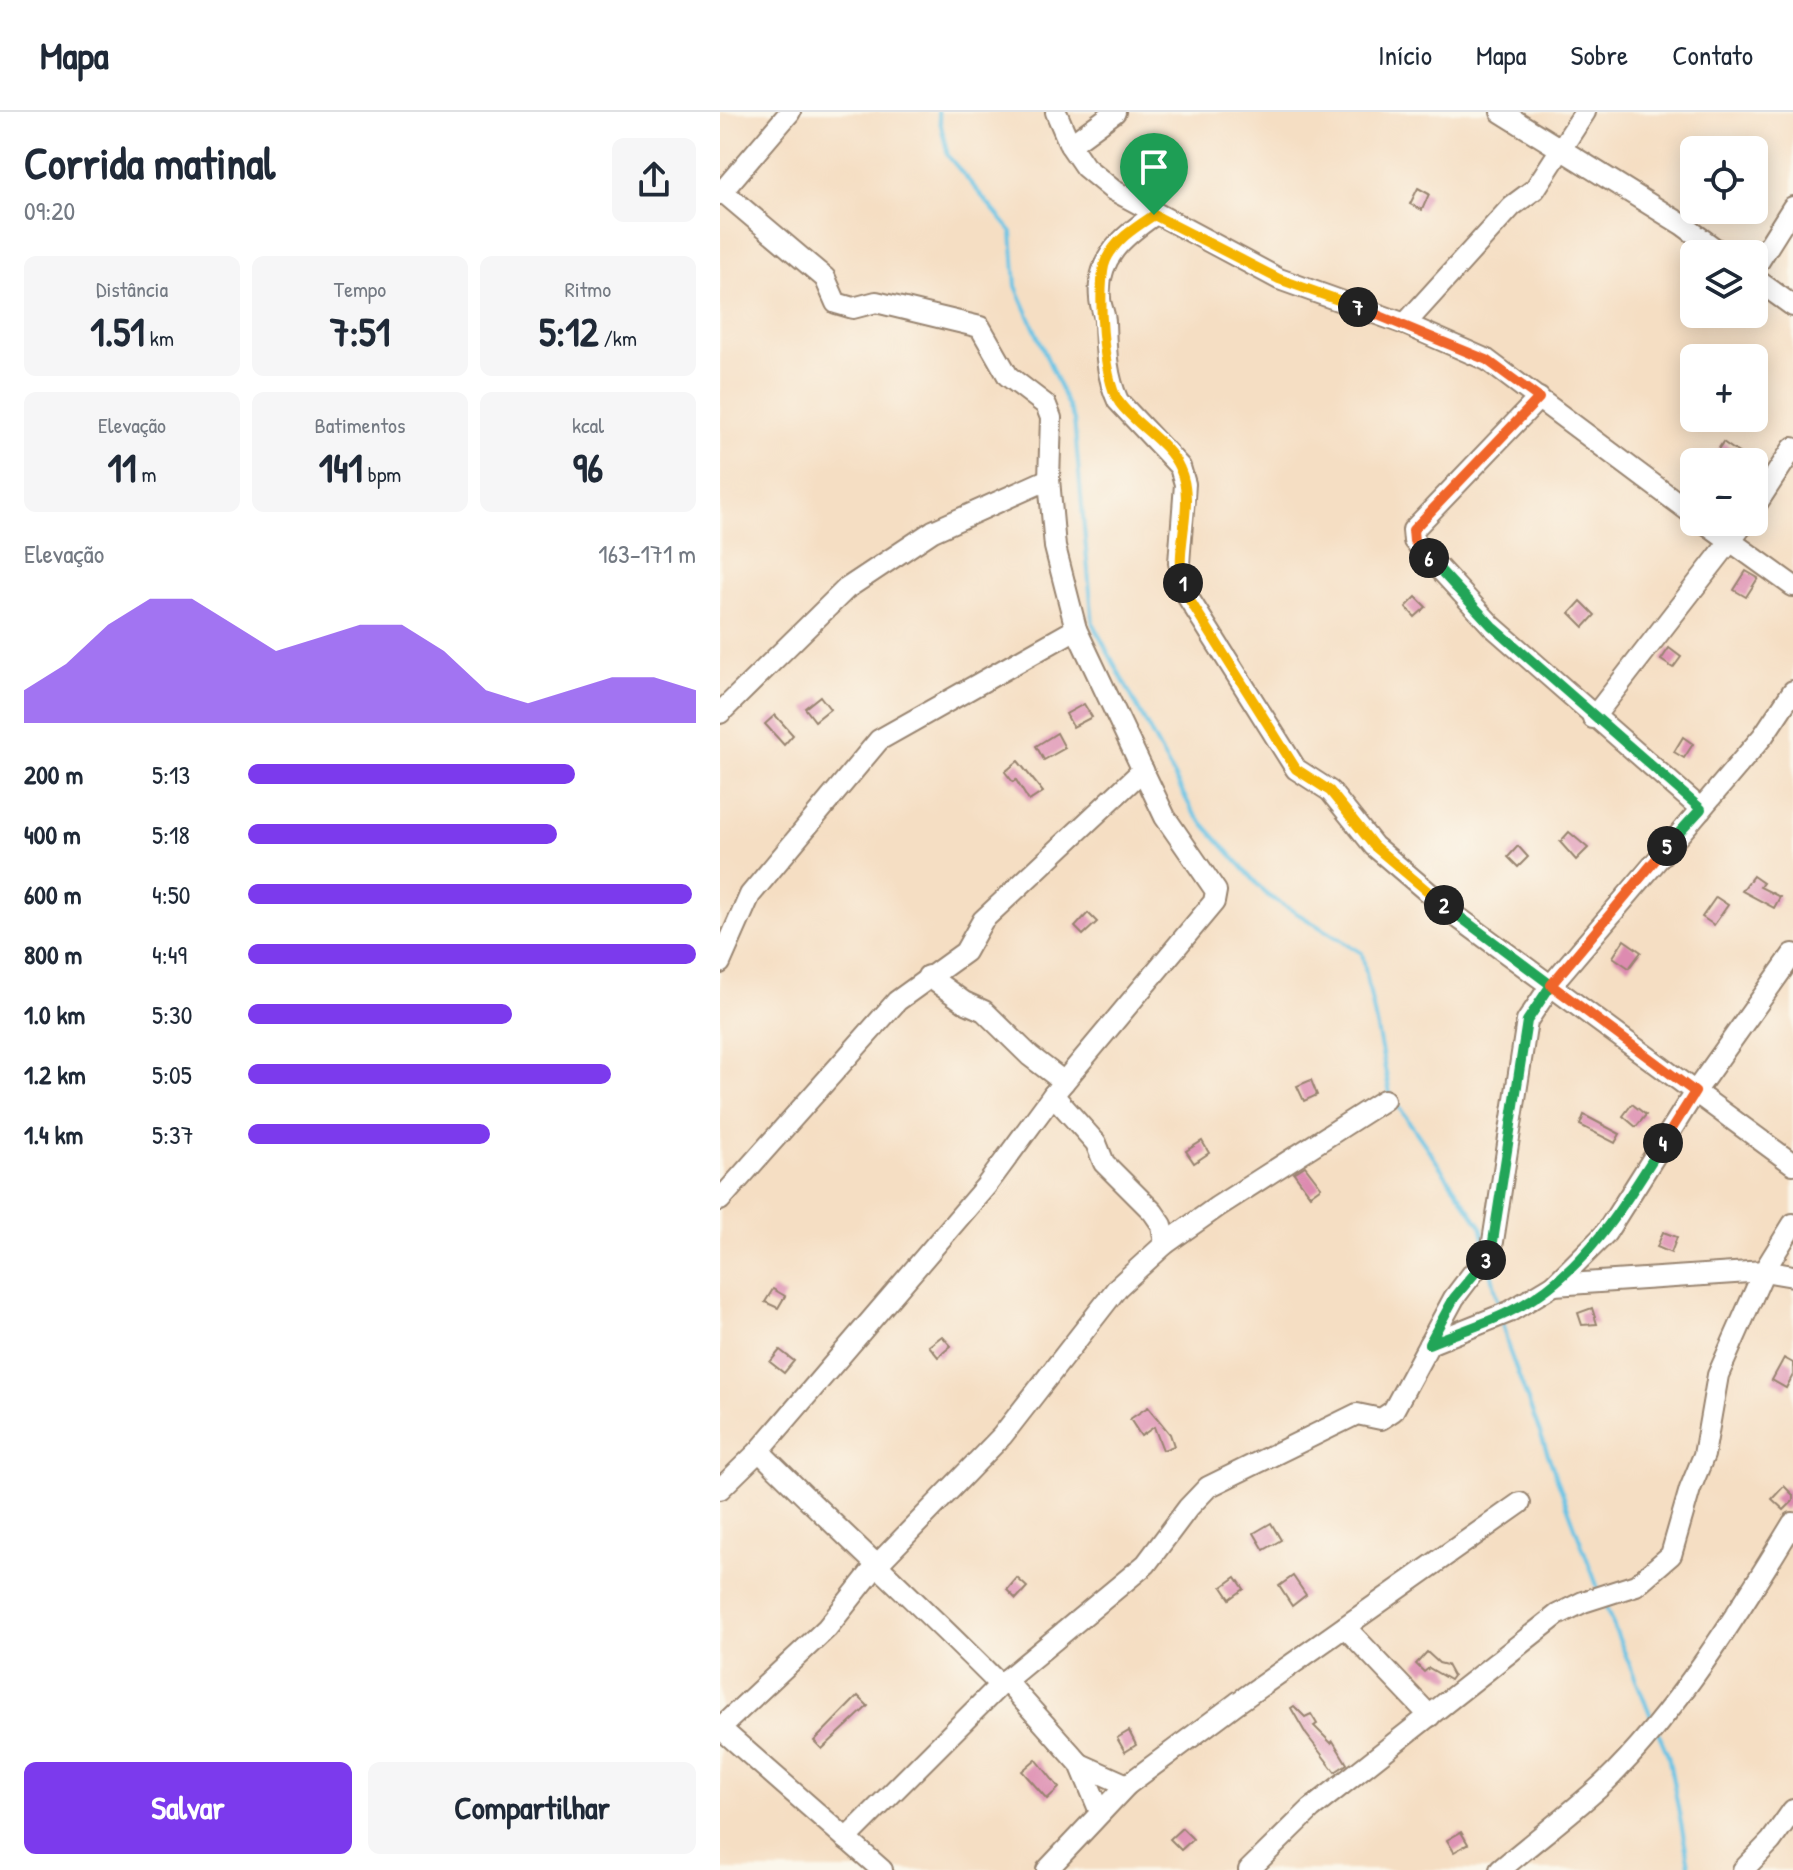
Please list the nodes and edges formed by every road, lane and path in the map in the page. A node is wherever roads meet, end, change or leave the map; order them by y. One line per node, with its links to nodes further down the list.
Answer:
1 (790, 112): 8 (street)
2 (1056, 112): 6 (street)
3 (1115, 112): 6 (street)
4 (1501, 112): 7 (street)
5 (1585, 112): 7 (street)
6 (1070, 145): 10 (street)
7 (1559, 147): 11 (street); 15 (street)
8 (721, 192): 18 (street)
9 (1793, 207): 12 (street)
10 (1154, 215): 15 (street); 34 (street)
11 (1703, 240)
12 (1768, 247)
13 (1768, 288): 14 (street)
14 (1793, 306)
15 (1405, 324): 16 (street)
16 (1539, 398): 20 (street); 28 (street)
17 (1793, 448): 19 (street)
18 (1049, 479): 25 (street); 27 (street)
19 (1768, 486)
20 (1680, 504)
21 (1724, 536): 23 (street)
22 (1737, 536): 23 (street)
23 (1733, 542): 24 (street); 28 (street)
24 (1793, 586)
25 (1076, 629): 29 (street); 32 (street)
26 (1793, 691): 30 (street)
27 (720, 713)
28 (1593, 718): 30 (street)
29 (1143, 770): 33 (street); 35 (street)
30 (1701, 809): 34 (street)
31 (1793, 954): 36 (street)
32 (720, 963)
33 (928, 976): 35 (street); 39 (street)
34 (1551, 985): 36 (street); 45 (street)
35 (1058, 1088): 41 (street); 46 (street)
36 (1695, 1092): 38 (street); 44 (street)
37 (1384, 1100): 41 (street)
38 (1793, 1164)
39 (720, 1200)
40 (1793, 1224): 42 (street)
41 (1165, 1244): 50 (street)
42 (1764, 1271): 43 (street); 44 (street); 53 (street)
43 (1793, 1276)
44 (1554, 1285): 45 (street)
45 (1429, 1344): 52 (street)
46 (759, 1451): 47 (street); 50 (street)
47 (720, 1489)
48 (1520, 1503): 51 (street)
49 (1793, 1523): 62 (street)
50 (876, 1566): 52 (street); 58 (street)
51 (1345, 1627): 53 (street); 55 (street)
52 (1002, 1682): 54 (street); 58 (street)
53 (1430, 1716): 61 (street)
54 (1080, 1764): 55 (street); 57 (street)
55 (1127, 1785): 57 (street)
56 (1793, 1810): 63 (street)
57 (1100, 1812): 60 (street)
58 (846, 1839): 59 (street)
59 (882, 1870)
60 (1047, 1870)
61 (1249, 1870)
62 (1500, 1870)
63 (1743, 1870)

